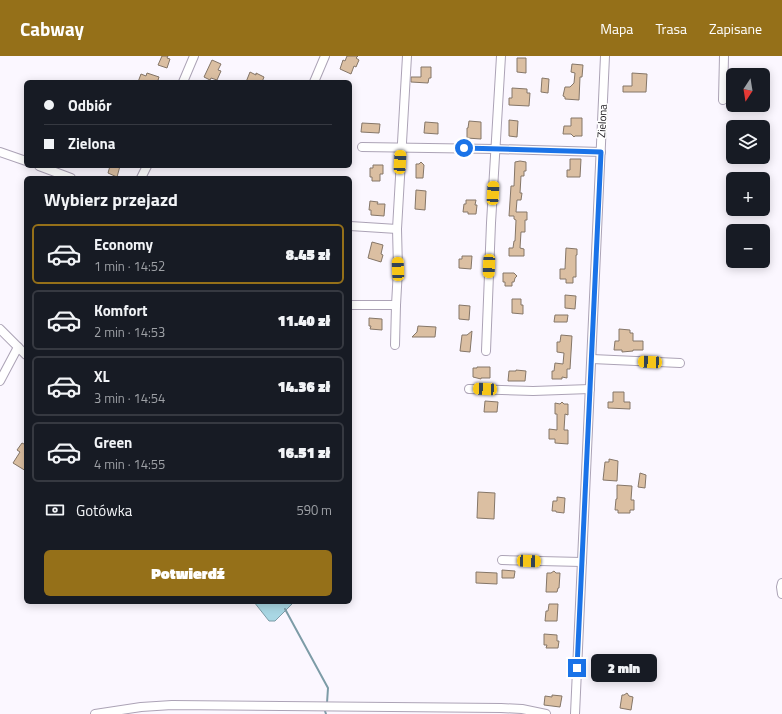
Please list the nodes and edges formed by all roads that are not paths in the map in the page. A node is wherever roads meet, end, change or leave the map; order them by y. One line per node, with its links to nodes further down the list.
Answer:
1 (194, 56): 7 (street)
2 (325, 56): 8 (street)
3 (407, 56): 11 (street)
4 (501, 56): 12 (street)
5 (605, 56): 14 (street, Zielona)
6 (724, 56): 9 (street)
7 (184, 80)
8 (315, 80)
9 (723, 100)
10 (362, 147): 11 (street)
11 (401, 148): 12 (street); 19 (street)
12 (495, 149): 14 (street); 25 (street)
13 (0, 152): 15 (street)
14 (601, 152): 27 (street, Zielona)
15 (24, 160)
16 (44, 168): 17 (street)
17 (66, 176)
18 (352, 226): 19 (street)
19 (397, 229): 21 (street)
20 (352, 305): 21 (street)
21 (396, 305): 23 (street)
22 (0, 329): 24 (street)
23 (395, 345)
24 (18, 347): 26 (street); 29 (street)
25 (486, 352)
26 (24, 353)
27 (592, 359): 28 (street); 31 (street, Zielona)
28 (680, 363)
29 (0, 381)
30 (469, 389): 31 (street)
31 (590, 389): 33 (street, Zielona)
32 (502, 560): 33 (street)
33 (582, 562): 38 (street, Zielona)
34 (782, 583): 35 (street)
35 (782, 593)
36 (95, 714): 37 (street)
37 (546, 714)
38 (575, 714)

